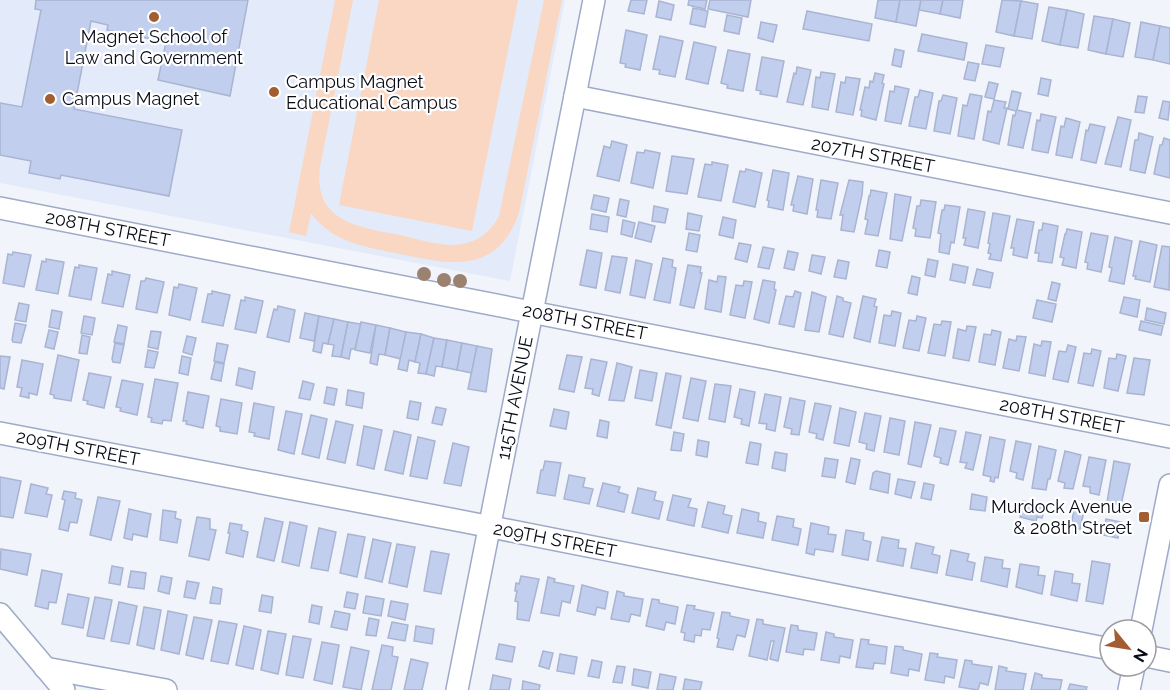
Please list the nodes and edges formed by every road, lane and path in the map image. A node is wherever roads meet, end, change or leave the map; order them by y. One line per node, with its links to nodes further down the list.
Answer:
1 (594, 0): 2 (street, 115TH AVENUE)
2 (575, 96): 4 (street, 207TH STREET); 5 (street, 115TH AVENUE)
3 (0, 208): 5 (street, 208TH STREET)
4 (1170, 213)
5 (532, 311): 7 (street, 208TH STREET); 9 (street, 115TH AVENUE)
6 (0, 433): 9 (street, 209TH STREET)
7 (1170, 437)
8 (1170, 485): 11 (street)
9 (490, 527): 12 (street, 209TH STREET); 16 (street, 115TH AVENUE)
10 (0, 614): 13 (street)
11 (1143, 618)
12 (1098, 647)
13 (45, 668): 14 (street); 15 (street)
14 (64, 690)
15 (166, 690)
16 (457, 690)

